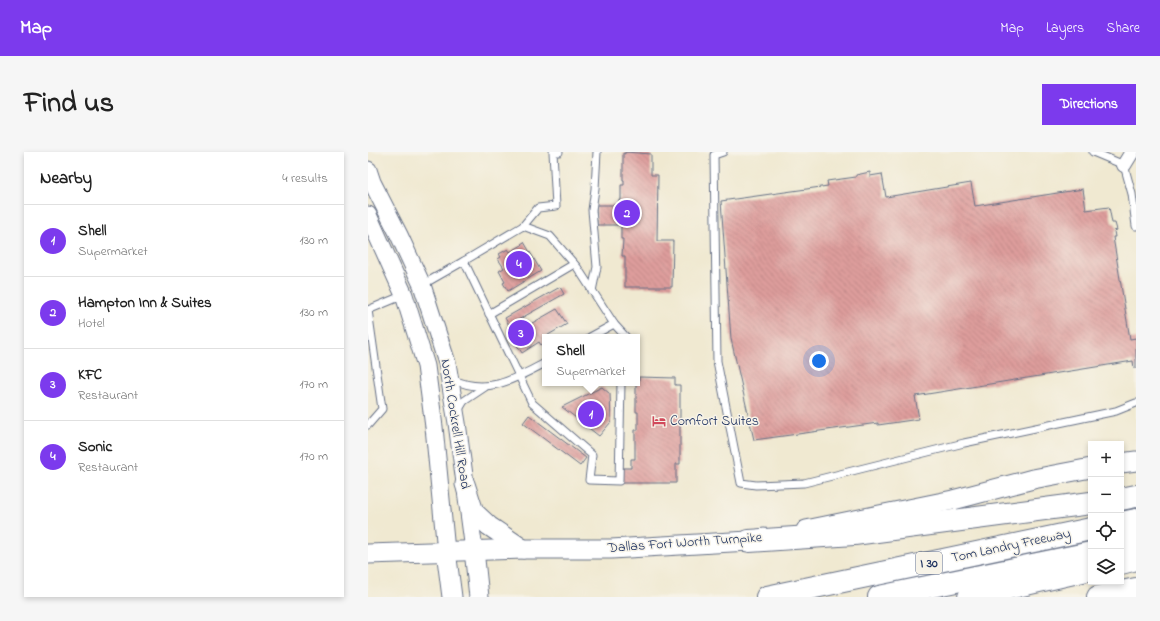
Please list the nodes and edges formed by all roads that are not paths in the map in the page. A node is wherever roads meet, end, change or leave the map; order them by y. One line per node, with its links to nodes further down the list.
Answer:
1 (560, 152): 9 (lane)
2 (597, 152): 14 (lane)
3 (723, 152): 27 (lane)
4 (1093, 152): 6 (lane)
5 (1132, 152): 6 (street)
6 (1124, 165): 10 (lane)
7 (368, 170): 13 (street, North Cockrell Hill Road)
8 (368, 215): 15 (street, North Cockrell Hill Road)
9 (523, 226): 11 (lane); 12 (lane)
10 (1136, 226)
11 (464, 261): 13 (lane); 17 (lane)
12 (574, 264): 14 (lane); 17 (lane)
13 (422, 285): 15 (street); 23 (street, North Cockrell Hill Road)
14 (592, 290): 18 (lane)
15 (404, 295): 16 (lane); 47 (street, North Cockrell Hill Road)
16 (368, 310): 21 (lane)
17 (489, 314): 24 (lane)
18 (614, 324): 19 (lane); 20 (lane)
19 (596, 334)
20 (623, 334)
21 (370, 339): 29 (lane)
22 (542, 365): 24 (lane)
23 (449, 377): 25 (lane); 28 (street, North Cockrell Hill Road)
24 (519, 377): 25 (lane); 26 (lane)
25 (485, 386): 28 (lane)
26 (621, 386)
27 (1136, 403)
28 (456, 414): 33 (street, North Cockrell Hill Road)
29 (368, 425)
30 (1136, 461): 31 (main road)
31 (1124, 463)
32 (1088, 469): 41 (main road, Dallas Fort Worth Turnpike)
33 (465, 484): 45 (main road); 46 (street, North Cockrell Hill Road)
34 (1136, 496): 35 (highway)
35 (1124, 498)
36 (1088, 503): 41 (highway)
37 (1136, 520): 38 (highway)
38 (1124, 522)
39 (1088, 530): 56 (highway, Tom Landry Freeway / I 30)
40 (1136, 539): 42 (highway)
41 (749, 541): 45 (main road, Dallas Fort Worth Turnpike)
42 (1124, 542)
43 (1136, 544): 44 (highway)
44 (1124, 546)
45 (523, 549): 46 (main road, Dallas Fort Worth Turnpike)
46 (474, 550): 47 (main road, Dallas Fort Worth Turnpike); 55 (main road, North Cockrell Hill Road)
47 (446, 551): 48 (main road, Dallas Fort Worth Turnpike); 54 (main road, North Cockrell Hill Road)
48 (368, 554)
49 (1088, 557): 57 (highway)
50 (1088, 558): 58 (highway)
51 (1136, 559): 52 (highway)
52 (1124, 561)
53 (1136, 589): 59 (highway)
54 (452, 597)
55 (479, 597)
56 (767, 597)
57 (879, 597)
58 (970, 597)
59 (1098, 597)

